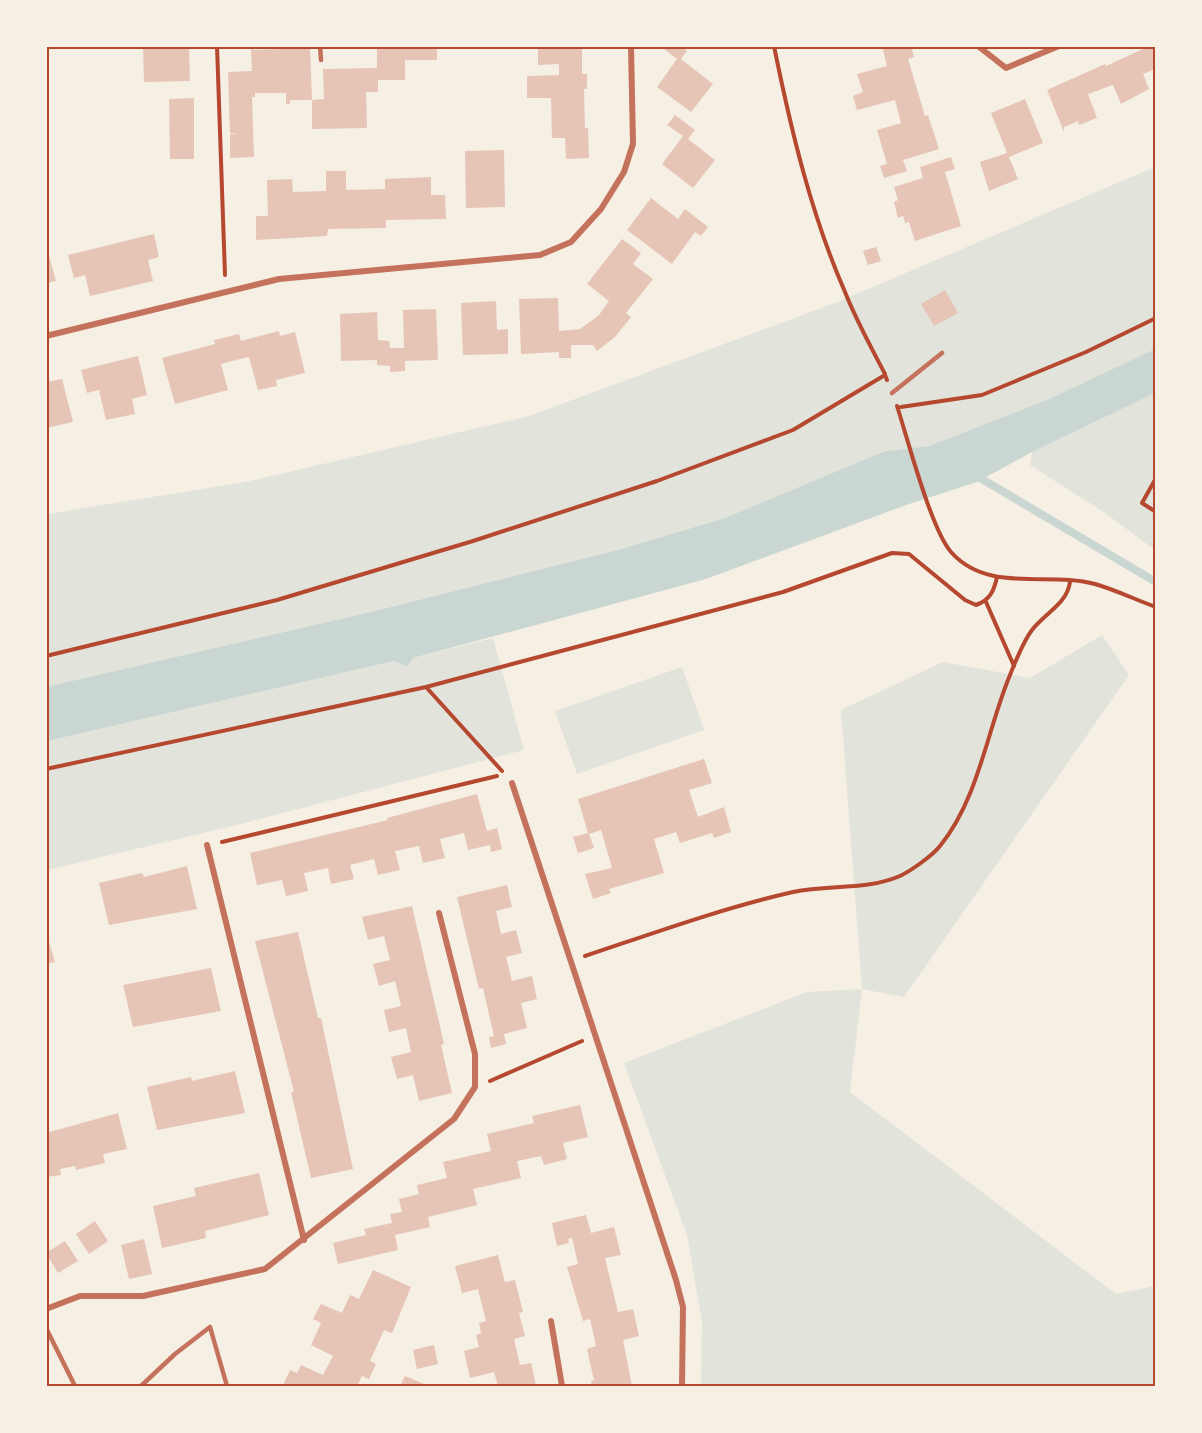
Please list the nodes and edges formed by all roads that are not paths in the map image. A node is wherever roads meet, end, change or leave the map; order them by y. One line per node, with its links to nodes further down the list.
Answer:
1 (320, 46): 5 (lane)
2 (631, 46): 6 (street)
3 (978, 46): 4 (street)
4 (1059, 46)
5 (321, 60)
6 (46, 336)
7 (942, 353): 8 (lane)
8 (892, 393)
9 (512, 783): 20 (street)
10 (207, 845): 12 (street)
11 (439, 913): 12 (street)
12 (304, 1240): 13 (street)
13 (46, 1309)
14 (551, 1321): 19 (street)
15 (46, 1328): 16 (lane)
16 (75, 1386)
17 (141, 1386): 18 (lane)
18 (227, 1386)
19 (562, 1386)
20 (682, 1386)

